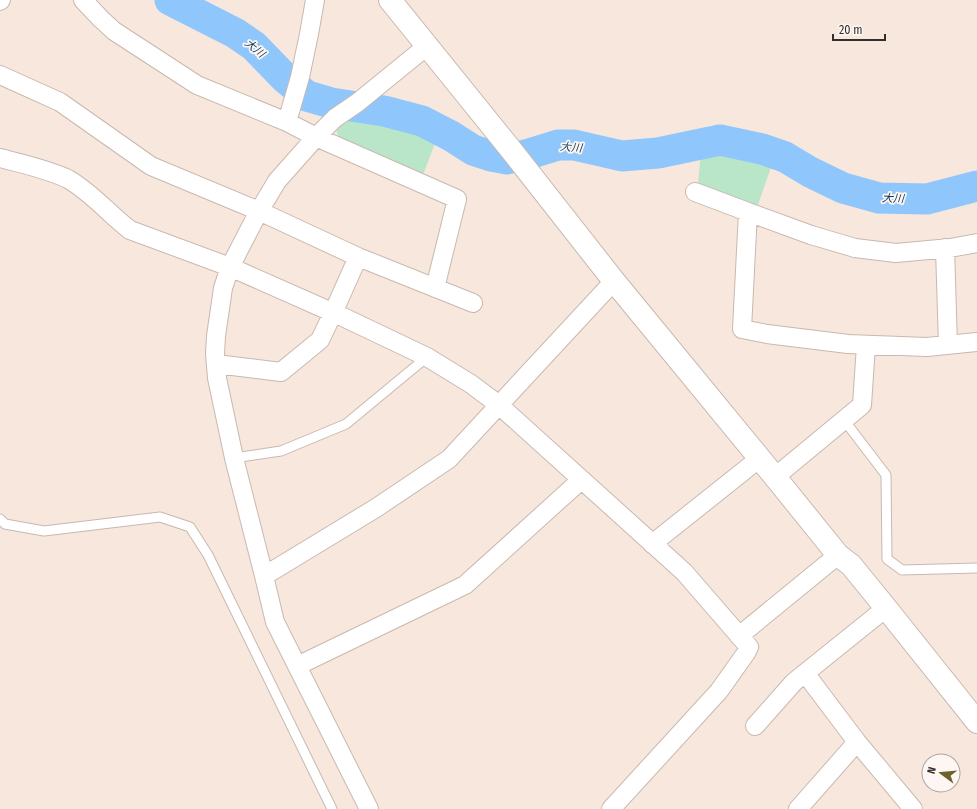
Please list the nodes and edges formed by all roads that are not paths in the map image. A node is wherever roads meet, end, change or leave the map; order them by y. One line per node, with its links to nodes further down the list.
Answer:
1 (83, 0): 6 (street)
2 (315, 0): 6 (street)
3 (390, 0): 4 (street)
4 (427, 46): 7 (street); 16 (street)
5 (0, 75): 10 (street)
6 (289, 116): 7 (street)
7 (316, 137): 10 (street); 17 (street)
8 (0, 158): 15 (street)
9 (695, 192): 11 (street)
10 (259, 211): 14 (street); 15 (street)
11 (748, 212): 13 (street); 21 (street)
12 (977, 243): 13 (street)
13 (945, 248): 22 (street)
14 (358, 256): 17 (street); 19 (street)
15 (230, 267): 19 (street); 24 (street)
16 (614, 281): 25 (street); 28 (street)
17 (435, 288): 18 (street)
18 (473, 303)
19 (333, 313): 23 (street); 24 (street)
20 (977, 342): 22 (street)
21 (866, 345): 22 (street); 26 (street)
22 (948, 345)
23 (427, 357): 25 (street); 27 (lane)
24 (216, 364): 27 (street)
25 (499, 405): 30 (street); 35 (street)
26 (844, 420): 29 (street); 34 (lane)
27 (234, 458): 35 (street)
28 (760, 458): 29 (street); 32 (street)
29 (775, 477): 33 (street)
30 (581, 480): 32 (street); 38 (street)
31 (0, 519): 43 (lane)
32 (652, 544): 37 (street)
33 (838, 555): 36 (street); 37 (street)
34 (977, 568)
35 (264, 576): 38 (street)
36 (886, 608): 39 (street); 40 (street)
37 (739, 636): 45 (street)
38 (297, 666): 44 (street)
39 (805, 673): 41 (street); 42 (street)
40 (977, 722)
41 (755, 726)
42 (858, 742): 46 (street); 47 (street)
43 (332, 809)
44 (369, 809)
45 (611, 809)
46 (798, 809)
47 (913, 809)

